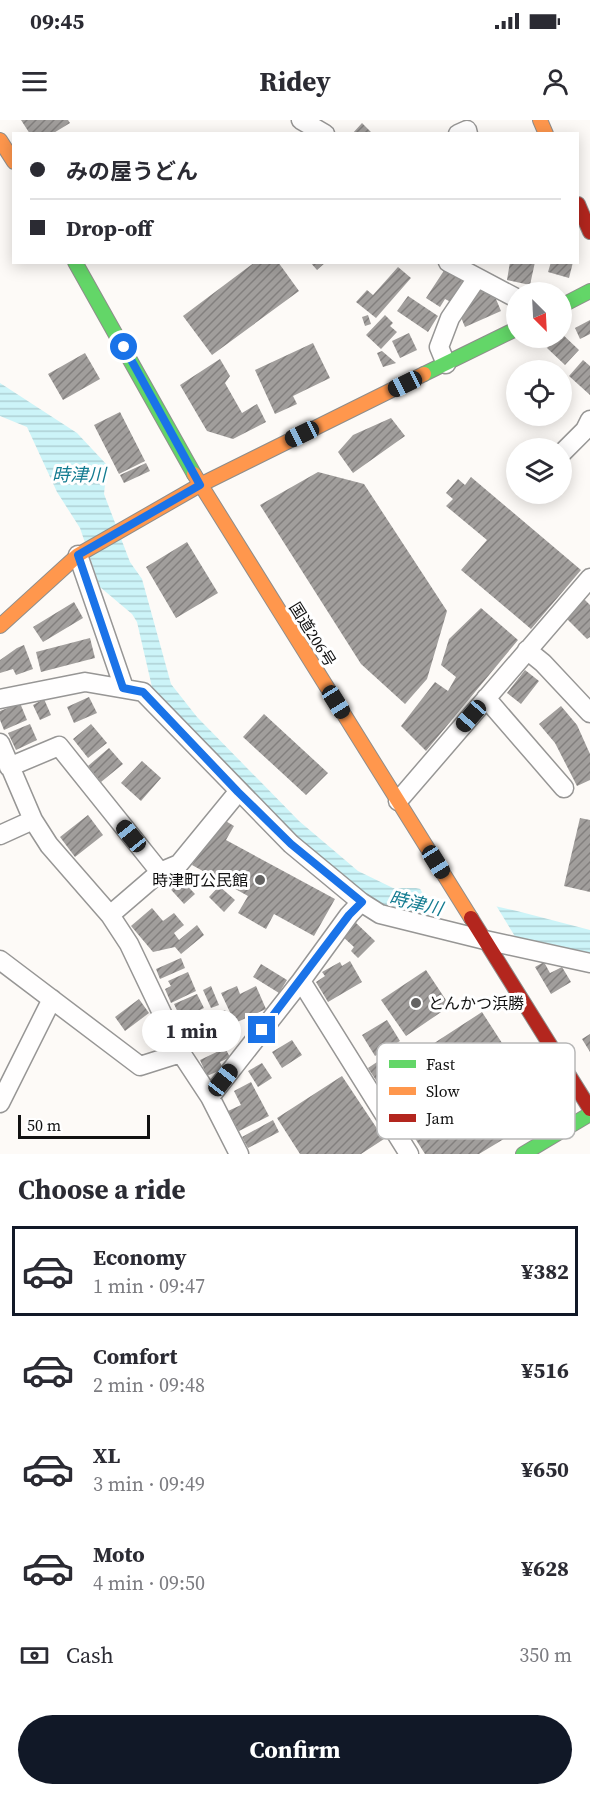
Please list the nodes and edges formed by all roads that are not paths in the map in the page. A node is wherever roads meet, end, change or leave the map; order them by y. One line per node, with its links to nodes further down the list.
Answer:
1 (301, 120): 2 (street)
2 (322, 132)
3 (0, 140): 4 (main road)
4 (12, 159)
5 (579, 207): 6 (main road)
6 (585, 227)
7 (76, 264): 17 (main road, 国道206号)
8 (452, 264): 9 (street)
9 (477, 278): 11 (street); 14 (street)
10 (590, 291): 12 (main road)
11 (506, 293)
12 (572, 300)
13 (506, 334): 14 (main road)
14 (446, 364): 17 (main road)
15 (590, 420): 16 (street)
16 (572, 443)
17 (200, 485): 18 (main road); 30 (main road, 国道206号)
18 (78, 555): 20 (main road); 22 (street)
19 (590, 578): 21 (street)
20 (0, 626)
21 (527, 650): 23 (street); 25 (street)
22 (123, 688): 24 (street); 29 (street)
23 (486, 698): 28 (street); 30 (street)
24 (0, 699)
25 (590, 713)
26 (0, 743): 27 (street)
27 (9, 767): 31 (street); 33 (street)
28 (564, 788)
29 (238, 792): 33 (street); 34 (street)
30 (398, 801): 36 (main road, 国道206号)
31 (33, 820): 32 (street); 35 (street)
32 (0, 835)
33 (160, 872): 35 (street)
34 (362, 902): 36 (street); 39 (street)
35 (110, 915): 42 (street)
36 (483, 938): 38 (street); 41 (main road, 国道206号)
37 (0, 960): 40 (street)
38 (590, 963)
39 (301, 981): 44 (street); 46 (street)
40 (52, 999): 42 (street); 45 (street)
41 (548, 1043)
42 (181, 1053): 44 (street)
43 (575, 1088): 47 (main road, 国道206号)
44 (210, 1097): 51 (street)
45 (0, 1103)
46 (377, 1103)
47 (590, 1112): 48 (main road)
48 (575, 1121)
49 (400, 1139): 52 (street)
50 (547, 1139): 53 (main road)
51 (239, 1154)
52 (409, 1154)
53 (523, 1154)

